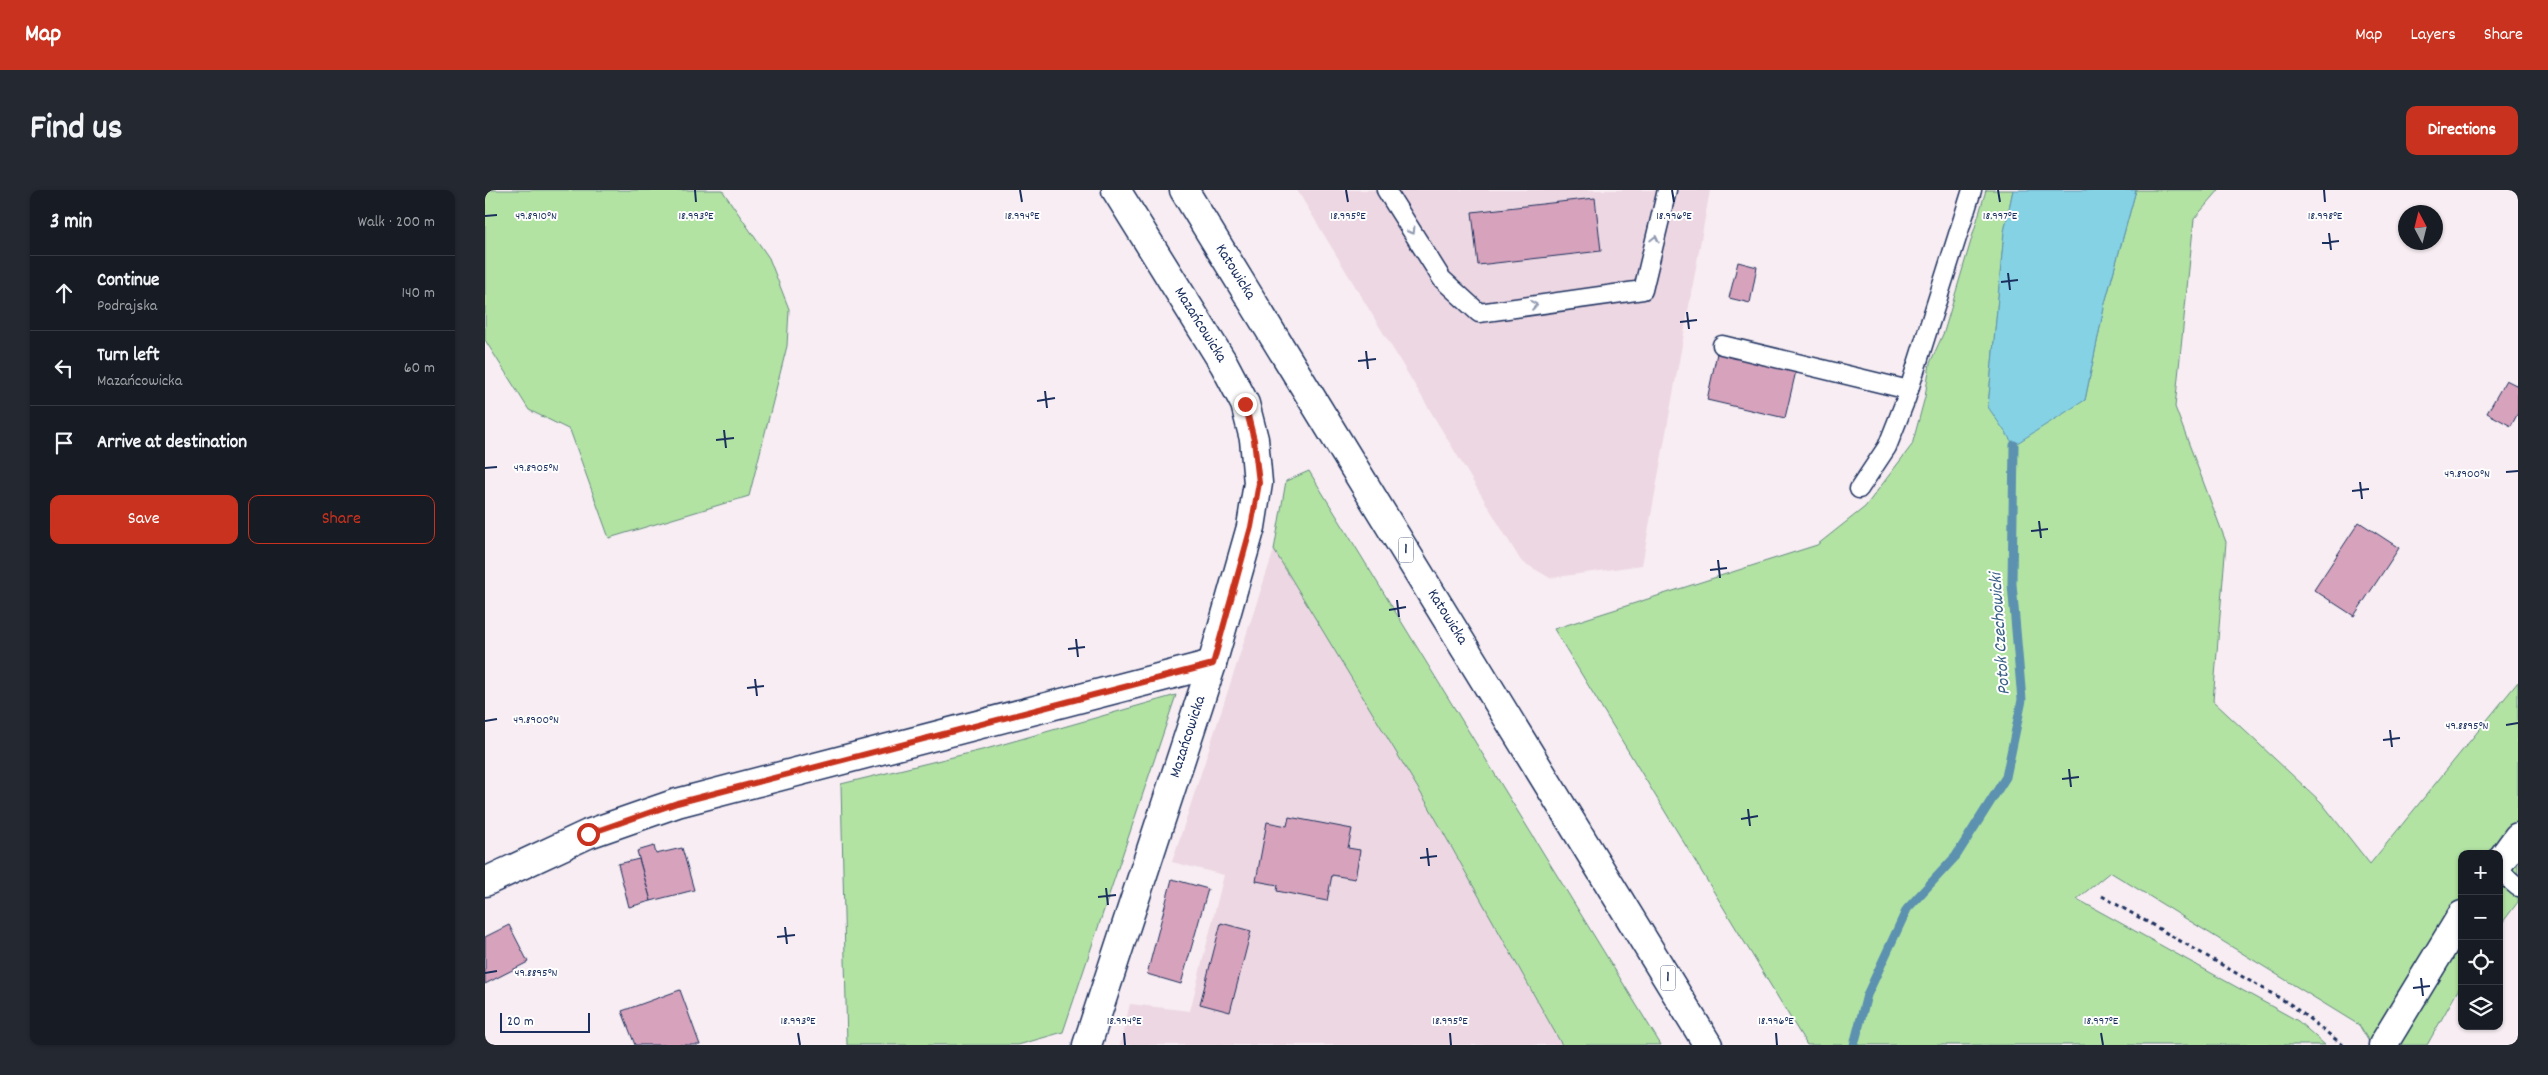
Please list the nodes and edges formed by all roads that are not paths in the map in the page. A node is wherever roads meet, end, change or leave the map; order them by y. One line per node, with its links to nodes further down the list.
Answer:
1 (1116, 190): 9 (street, Mazańcowicka)
2 (1184, 190): 17 (street, Katowicka / 1)
3 (1386, 190): 4 (lane, one-way to 4)
4 (1667, 190)
5 (1972, 190): 7 (lane)
6 (1721, 345): 7 (lane)
7 (1909, 390): 8 (lane)
8 (1859, 489)
9 (1213, 664): 13 (street); 16 (street, Mazańcowicka)
10 (2518, 837): 11 (street)
11 (2503, 858)
12 (2503, 874): 14 (lane)
13 (485, 882)
14 (2518, 886)
15 (2458, 922): 18 (street)
16 (1087, 1045)
17 (1708, 1045)
18 (2383, 1045)

